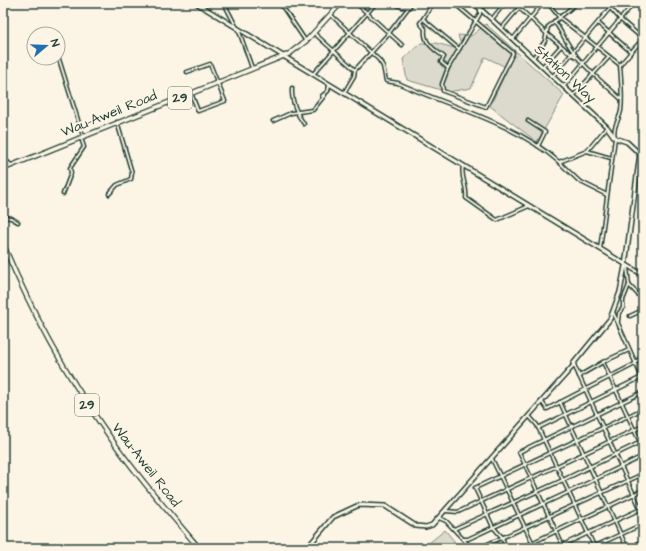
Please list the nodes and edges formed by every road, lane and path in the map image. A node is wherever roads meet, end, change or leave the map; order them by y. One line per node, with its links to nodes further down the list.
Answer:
1 (196, 3): 20 (street)
2 (224, 3): 36 (street)
3 (280, 3): 45 (street)
4 (341, 3): 27 (main road, Wau-Aweil Road / 29)
5 (356, 3): 26 (street)
6 (376, 3): 26 (street)
7 (393, 3): 22 (street)
8 (412, 3): 22 (street)
9 (433, 3): 29 (street)
10 (454, 3): 31 (street)
11 (474, 3): 25 (street, Station Way)
12 (486, 3): 25 (street)
13 (505, 3): 32 (street)
14 (514, 3): 23 (street)
15 (523, 3): 23 (street)
16 (543, 3): 30 (street)
17 (548, 3): 28 (street)
18 (606, 3): 24 (street)
19 (634, 3): 33 (street)
20 (202, 4): 36 (street)
21 (575, 4): 28 (street)
22 (409, 7): 40 (street)
23 (519, 7): 30 (street); 37 (street)
24 (610, 8): 33 (street); 35 (street)
25 (480, 9): 31 (street); 32 (street, Station Way)
26 (368, 12): 39 (street); 40 (street)
27 (331, 14): 38 (main road, Wau-Aweil Road / 29); 39 (street)
28 (559, 17): 34 (street); 43 (street)
29 (423, 18): 49 (street); 61 (street)
30 (530, 19): 42 (street); 44 (street)
31 (475, 20): 49 (street); 61 (street)
32 (491, 20): 37 (street, Station Way)
33 (621, 20): 41 (street); 52 (street)
34 (554, 21): 42 (street); 53 (street)
35 (598, 23): 41 (street); 43 (street)
36 (237, 28): 54 (street); 62 (street)
37 (501, 29): 44 (street, Station Way)
38 (314, 33): 45 (main road, Wau-Aweil Road / 29); 50 (street)
39 (350, 33): 50 (street); 51 (street)
40 (389, 33): 46 (street); 51 (street)
41 (609, 33): 48 (street); 52 (street)
42 (547, 34): 47 (street); 56 (street)
43 (585, 37): 48 (street); 53 (street)
44 (512, 40): 56 (street, Station Way)
45 (306, 41): 54 (main road, Wau-Aweil Road / 29)
46 (402, 45)
47 (561, 46): 53 (street); 60 (street)
48 (596, 47): 55 (street); 57 (street)
49 (459, 49): 61 (street)
50 (333, 51): 63 (street); 65 (street)
51 (371, 52): 63 (street); 86 (street)
52 (631, 52): 58 (street)
53 (572, 53): 57 (street); 67 (street)
54 (285, 56): 62 (main road, Wau-Aweil Road / 29); 65 (street)
55 (609, 57): 58 (street); 66 (street)
56 (532, 58): 60 (street, Station Way)
57 (582, 63): 66 (street); 70 (street)
58 (620, 65): 77 (street)
59 (61, 66): 84 (street)
60 (542, 67): 67 (street, Station Way)
61 (448, 68)
62 (252, 69): 68 (main road, Wau-Aweil Road / 29)
63 (355, 70): 73 (street)
64 (187, 72): 68 (street)
65 (314, 73): 69 (street)
66 (593, 74): 76 (street); 77 (street)
67 (552, 77): 70 (street, Station Way)
68 (218, 83): 72 (main road, Wau-Aweil Road / 29); 72 (street)
69 (329, 84): 73 (street); 74 (street)
70 (563, 87): 76 (street, Station Way)
71 (292, 88): 78 (street)
72 (191, 93): 80 (main road, Wau-Aweil Road / 29)
73 (344, 93): 94 (street)
74 (325, 95): 75 (street); 78 (street)
75 (322, 96)
76 (573, 96): 83 (street, Station Way)
77 (621, 99): 85 (street)
78 (297, 112): 79 (street); 82 (street)
79 (273, 121)
80 (117, 122): 84 (main road, Wau-Aweil Road / 29); 97 (street)
81 (528, 122): 86 (street)
82 (304, 124)
83 (607, 127): 85 (street, Station Way); 87 (street)
84 (82, 137): 93 (main road, Wau-Aweil Road / 29); 96 (street)
85 (615, 138): 88 (street, Station Way); 91 (street)
86 (538, 146): 92 (street)
87 (587, 151): 91 (street); 92 (street)
88 (640, 153): 89 (street, Station Way); 104 (street)
89 (643, 157)
90 (3, 158): 93 (street)
91 (612, 158): 98 (street)
92 (559, 162): 98 (street)
93 (11, 165): 95 (main road, Wau-Aweil Road / 29)
94 (463, 166): 99 (street); 99 (street)
95 (3, 169)
96 (63, 194)
97 (109, 194)
98 (607, 195): 103 (street)
99 (530, 206): 103 (street)
100 (3, 217): 101 (street)
101 (18, 222)
102 (3, 244): 190 (main road, Wau-Aweil Road / 29)
103 (600, 249): 104 (street)
104 (626, 266): 105 (street); 106 (street); 109 (street)
105 (643, 275)
106 (629, 285): 107 (street); 111 (street)
107 (643, 300)
108 (643, 310): 110 (street)
109 (613, 312): 111 (street); 116 (street)
110 (630, 316)
111 (618, 322): 112 (street)
112 (629, 350): 114 (street); 115 (street)
113 (643, 354): 115 (street)
114 (603, 362): 117 (street); 118 (street)
115 (635, 364): 118 (street); 119 (street)
116 (574, 366): 117 (street); 123 (street)
117 (579, 376): 120 (street)
118 (610, 376): 120 (street); 121 (street)
119 (642, 379): 121 (street)
120 (585, 388): 124 (street); 125 (street)
121 (616, 390): 125 (street); 126 (street)
122 (643, 392): 126 (street)
123 (542, 402): 124 (street); 130 (street)
124 (560, 402): 128 (street)
125 (591, 402): 128 (street); 129 (street)
126 (622, 403): 129 (street); 131 (street)
127 (643, 409): 131 (street)
128 (566, 414): 133 (street); 134 (street)
129 (597, 415): 133 (street); 135 (street)
130 (529, 416): 134 (street); 147 (street)
131 (628, 416): 135 (street); 136 (street)
132 (643, 426): 136 (street)
133 (572, 427): 137 (street); 138 (street)
134 (538, 428): 137 (street)
135 (603, 428): 138 (street); 139 (street)
136 (634, 430): 139 (street); 141 (street)
137 (544, 440): 143 (street); 148 (street)
138 (578, 440): 143 (street); 144 (street)
139 (609, 441): 144 (street); 145 (street)
140 (643, 441): 141 (street)
141 (640, 442): 142 (street); 145 (street)
142 (643, 449)
143 (551, 453): 148 (street); 149 (street)
144 (584, 453): 149 (street); 150 (street)
145 (616, 454): 150 (street); 151 (street)
146 (643, 456): 151 (street)
147 (492, 459): 153 (street); 170 (street)
148 (525, 464): 153 (street); 154 (street)
149 (556, 466): 154 (street); 155 (street)
150 (590, 466): 155 (street); 156 (street)
151 (622, 466): 156 (street); 157 (street)
152 (643, 474): 157 (street)
153 (500, 476): 158 (street); 164 (street)
154 (531, 478): 158 (street); 160 (street)
155 (563, 480): 160 (street); 161 (street)
156 (596, 480): 161 (street); 162 (street)
157 (628, 481): 162 (street); 163 (street)
158 (506, 489): 164 (street); 165 (street)
159 (643, 490): 163 (street)
160 (537, 491): 165 (street); 166 (street)
161 (569, 492): 166 (street); 167 (street)
162 (602, 493): 167 (street); 168 (street)
163 (634, 494): 168 (street); 169 (street)
164 (481, 501): 170 (street); 171 (street)
165 (513, 502): 171 (street); 173 (street)
166 (543, 504): 173 (street); 174 (street)
167 (575, 506): 174 (street); 176 (street)
168 (608, 506): 176 (street); 177 (street)
169 (642, 509): 172 (street); 177 (street)
170 (446, 511): 175 (street)
171 (487, 514): 179 (street); 181 (street)
172 (643, 514)
173 (519, 515): 179 (street); 180 (street)
174 (550, 517): 180 (street); 182 (street)
175 (440, 518): 181 (street); 191 (street)
176 (581, 519): 182 (street); 183 (street)
177 (615, 521): 183 (street); 184 (street)
178 (643, 524): 184 (street)
179 (493, 527): 185 (street); 186 (street)
180 (525, 528): 185 (street); 188 (street)
181 (453, 529): 186 (street)
182 (556, 531): 188 (street); 189 (street)
183 (588, 533): 189 (street); 199 (street)
184 (621, 534): 199 (street); 200 (street)
185 (502, 537): 193 (street); 194 (street)
186 (463, 539): 192 (street)
187 (643, 541): 200 (street)
188 (532, 543): 195 (street); 196 (street)
189 (562, 545): 197 (street); 198 (street)
190 (199, 548)
191 (307, 548)
192 (471, 548)
193 (479, 548)
194 (506, 548)
195 (521, 548)
196 (535, 548)
197 (556, 548)
198 (564, 548)
199 (593, 548)
200 (628, 548)

